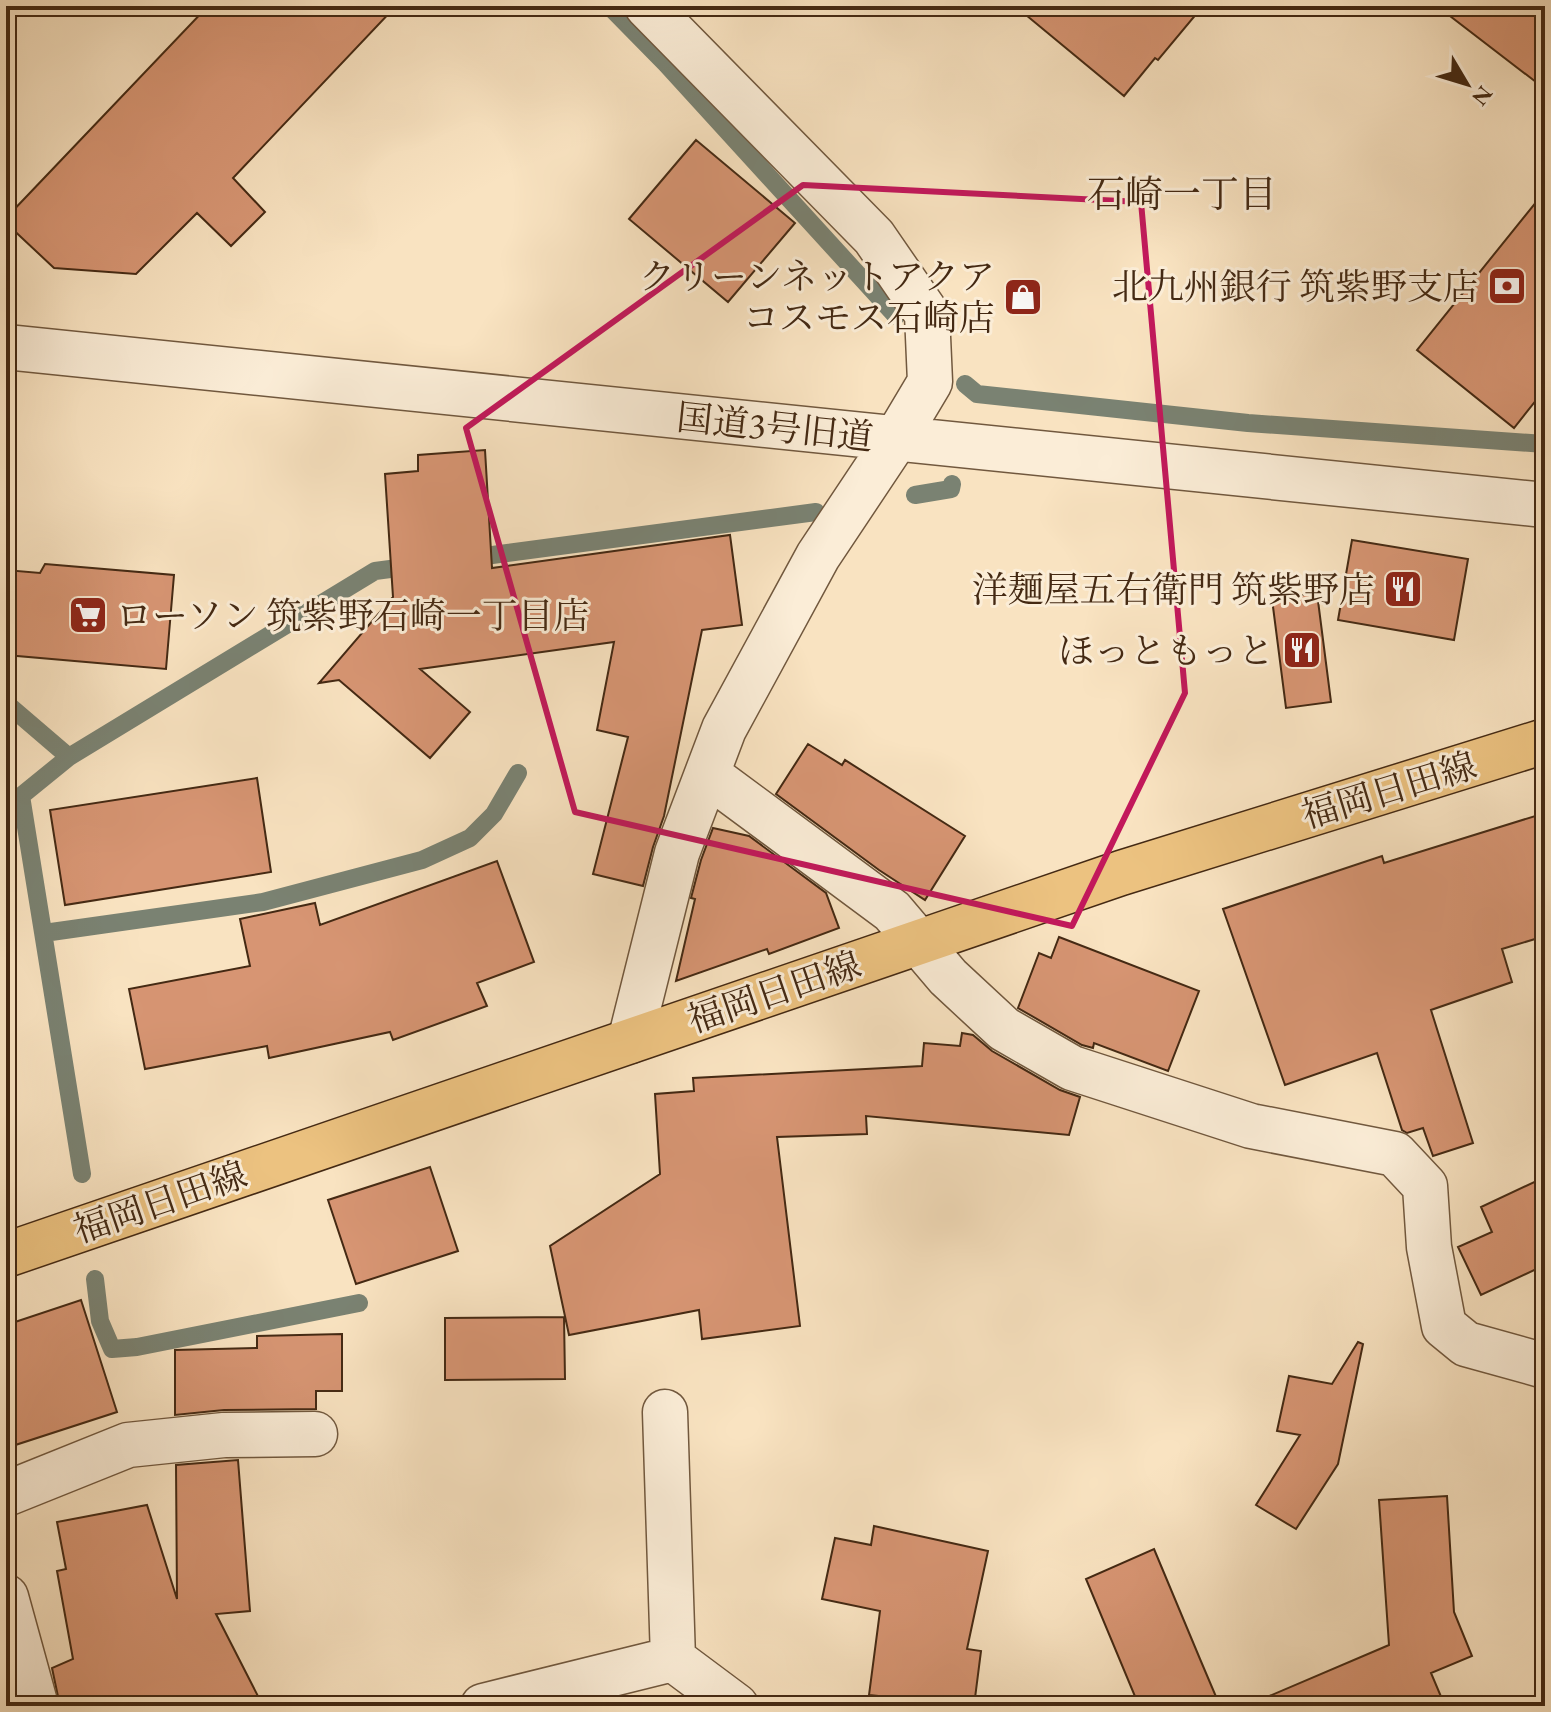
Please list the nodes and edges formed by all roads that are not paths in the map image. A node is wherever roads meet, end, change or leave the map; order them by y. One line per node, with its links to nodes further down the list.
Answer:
1 (647, 6): 3 (street)
2 (6, 347): 3 (street, 国道3号旧道)
3 (896, 439): 4 (street, 国道3号旧道); 6 (street)
4 (1545, 505)
5 (1545, 741): 7 (main road, 福岡日田線)
6 (707, 774): 7 (street); 8 (street)
7 (918, 943): 8 (main road, 福岡日田線); 10 (street)
8 (630, 1041): 9 (main road, 福岡日田線)
9 (6, 1255)
10 (1545, 1366)
11 (665, 1412): 15 (street)
12 (315, 1434): 13 (street)
13 (6, 1494)
14 (6, 1597): 16 (street)
15 (673, 1659): 17 (street); 18 (street)
16 (36, 1706)
17 (483, 1706)
18 (736, 1706)

